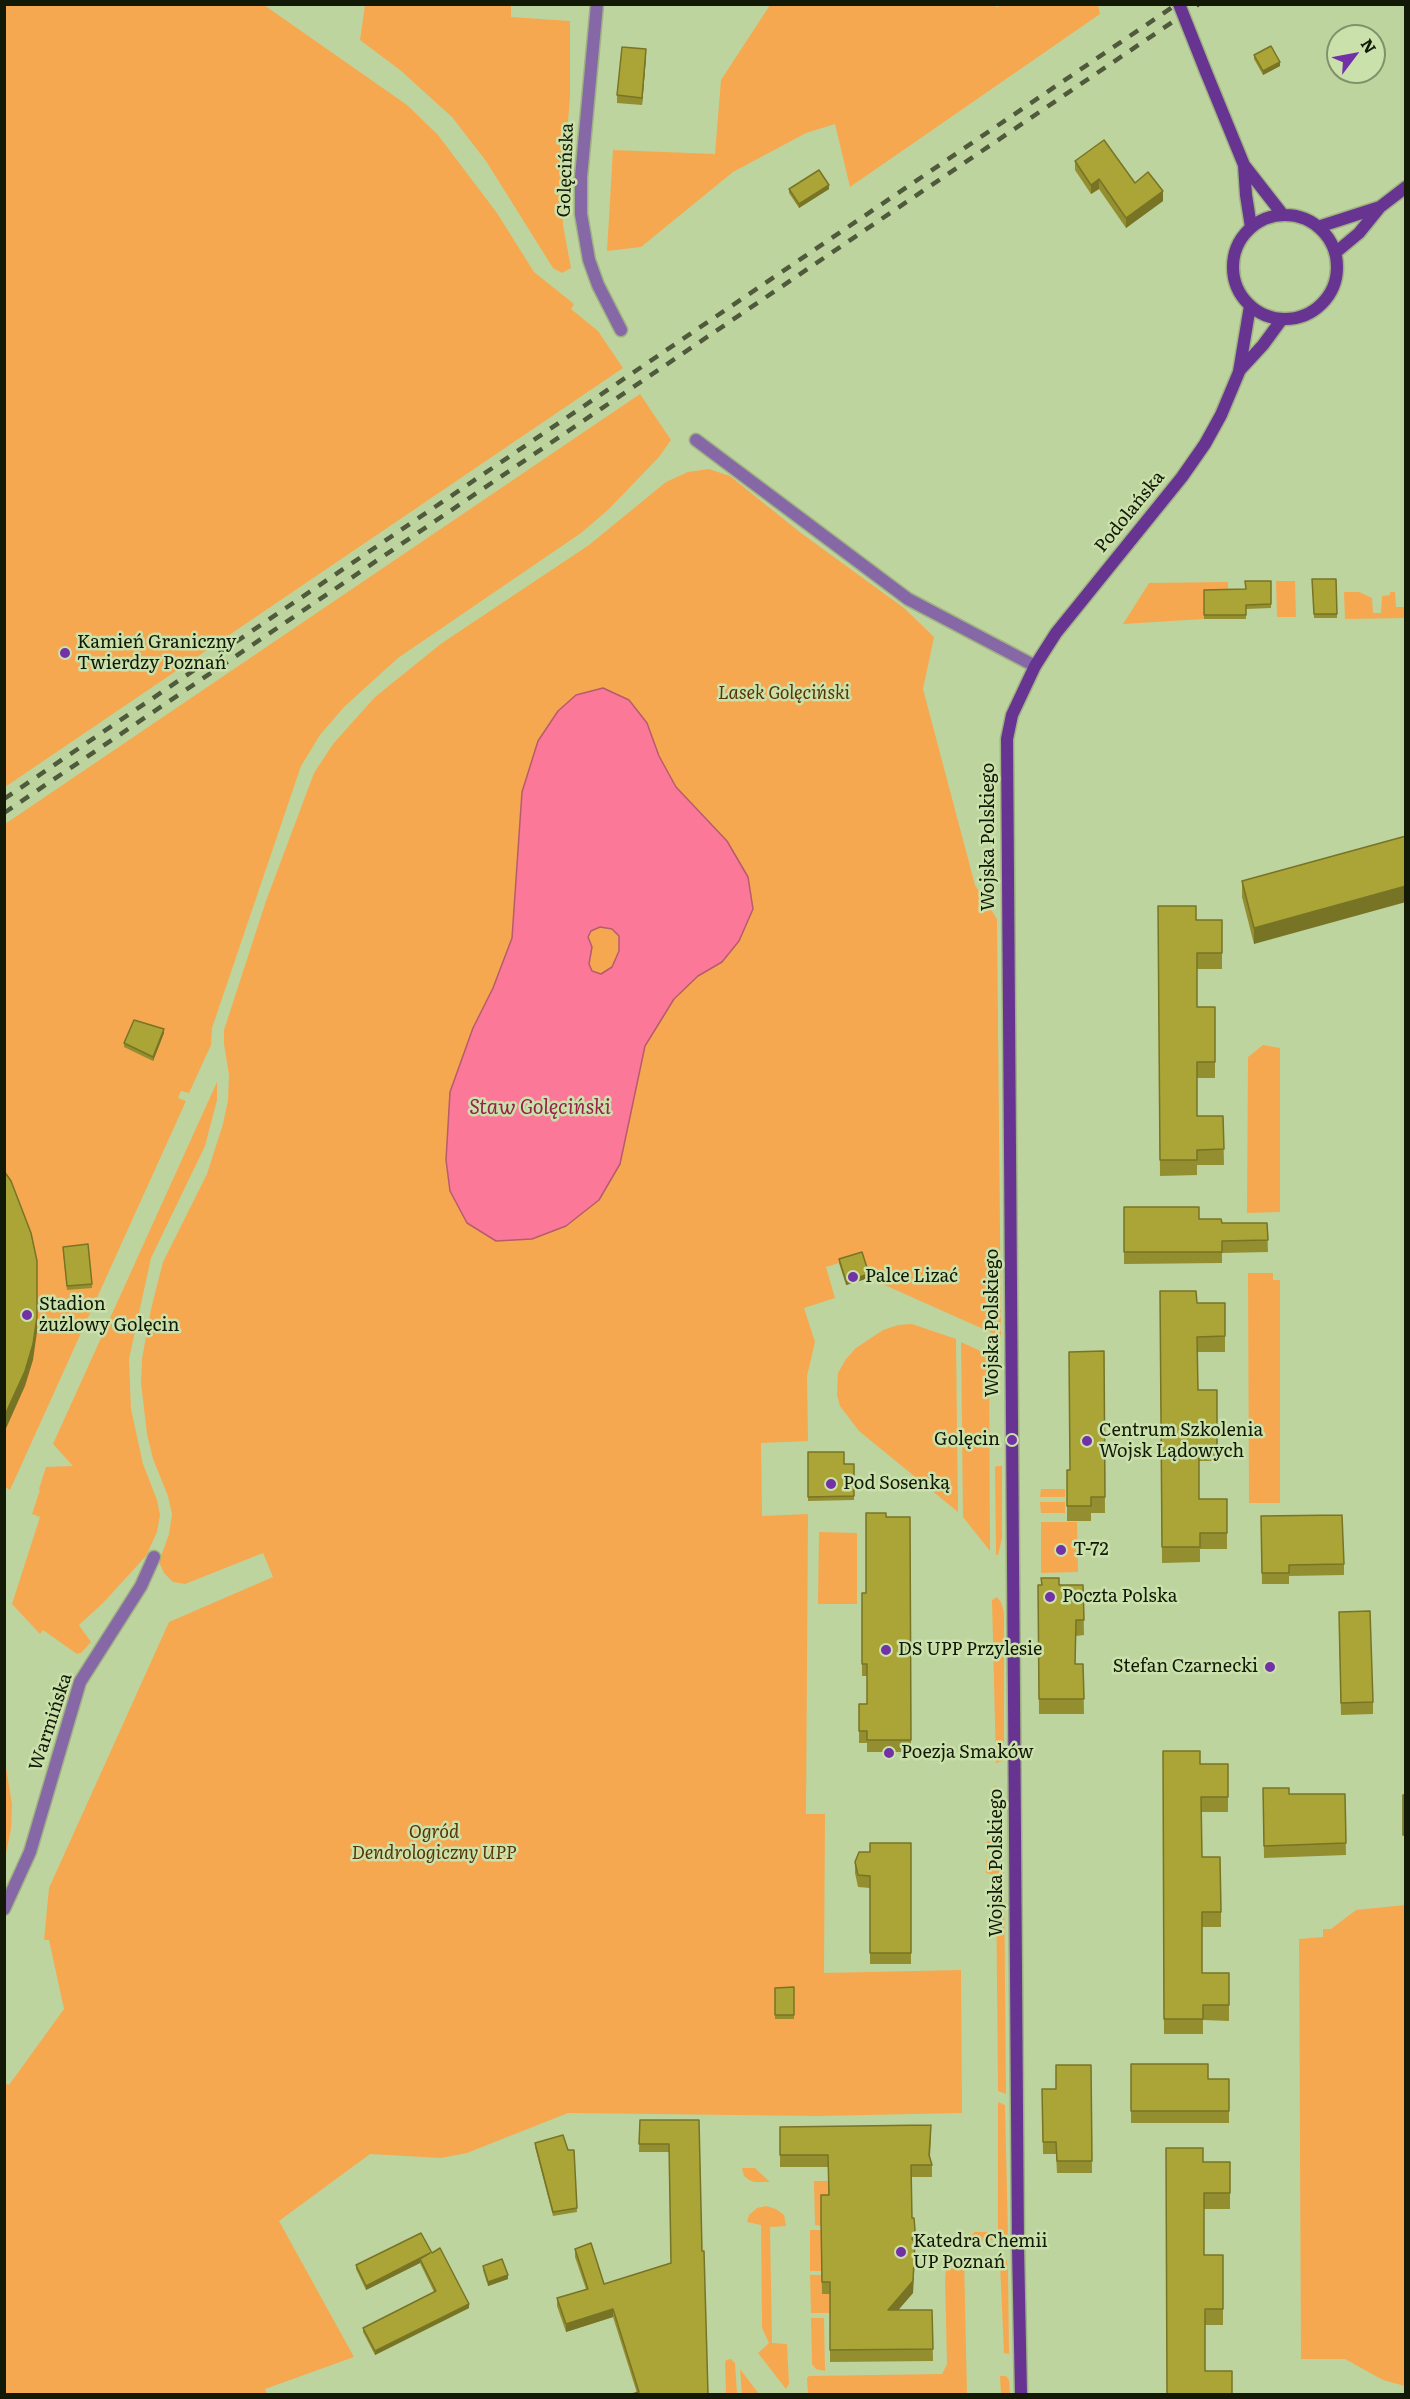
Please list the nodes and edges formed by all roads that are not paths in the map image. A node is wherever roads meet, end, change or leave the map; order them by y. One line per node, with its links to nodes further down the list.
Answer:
1 (597, 4): 12 (street, Golęcińska)
2 (1179, 4): 3 (street, bridge)
3 (1245, 165): 6 (street); 7 (street)
4 (1406, 187): 5 (street)
5 (1380, 207): 8 (street); 9 (street)
6 (1283, 215): 7 (street); 8 (street)
7 (1251, 227): 10 (street)
8 (1318, 227): 9 (street)
9 (1335, 253): 11 (street)
10 (1250, 306): 11 (street); 13 (street, Podolańska)
11 (1282, 319): 13 (street, Podolańska)
12 (621, 330)
13 (1239, 372): 15 (street, Podolańska)
14 (696, 440): 15 (street)
15 (1035, 666): 18 (street, Wojska Polskiego)
16 (154, 1557): 17 (street, Warmińska)
17 (4, 1909)
18 (1021, 2394)

